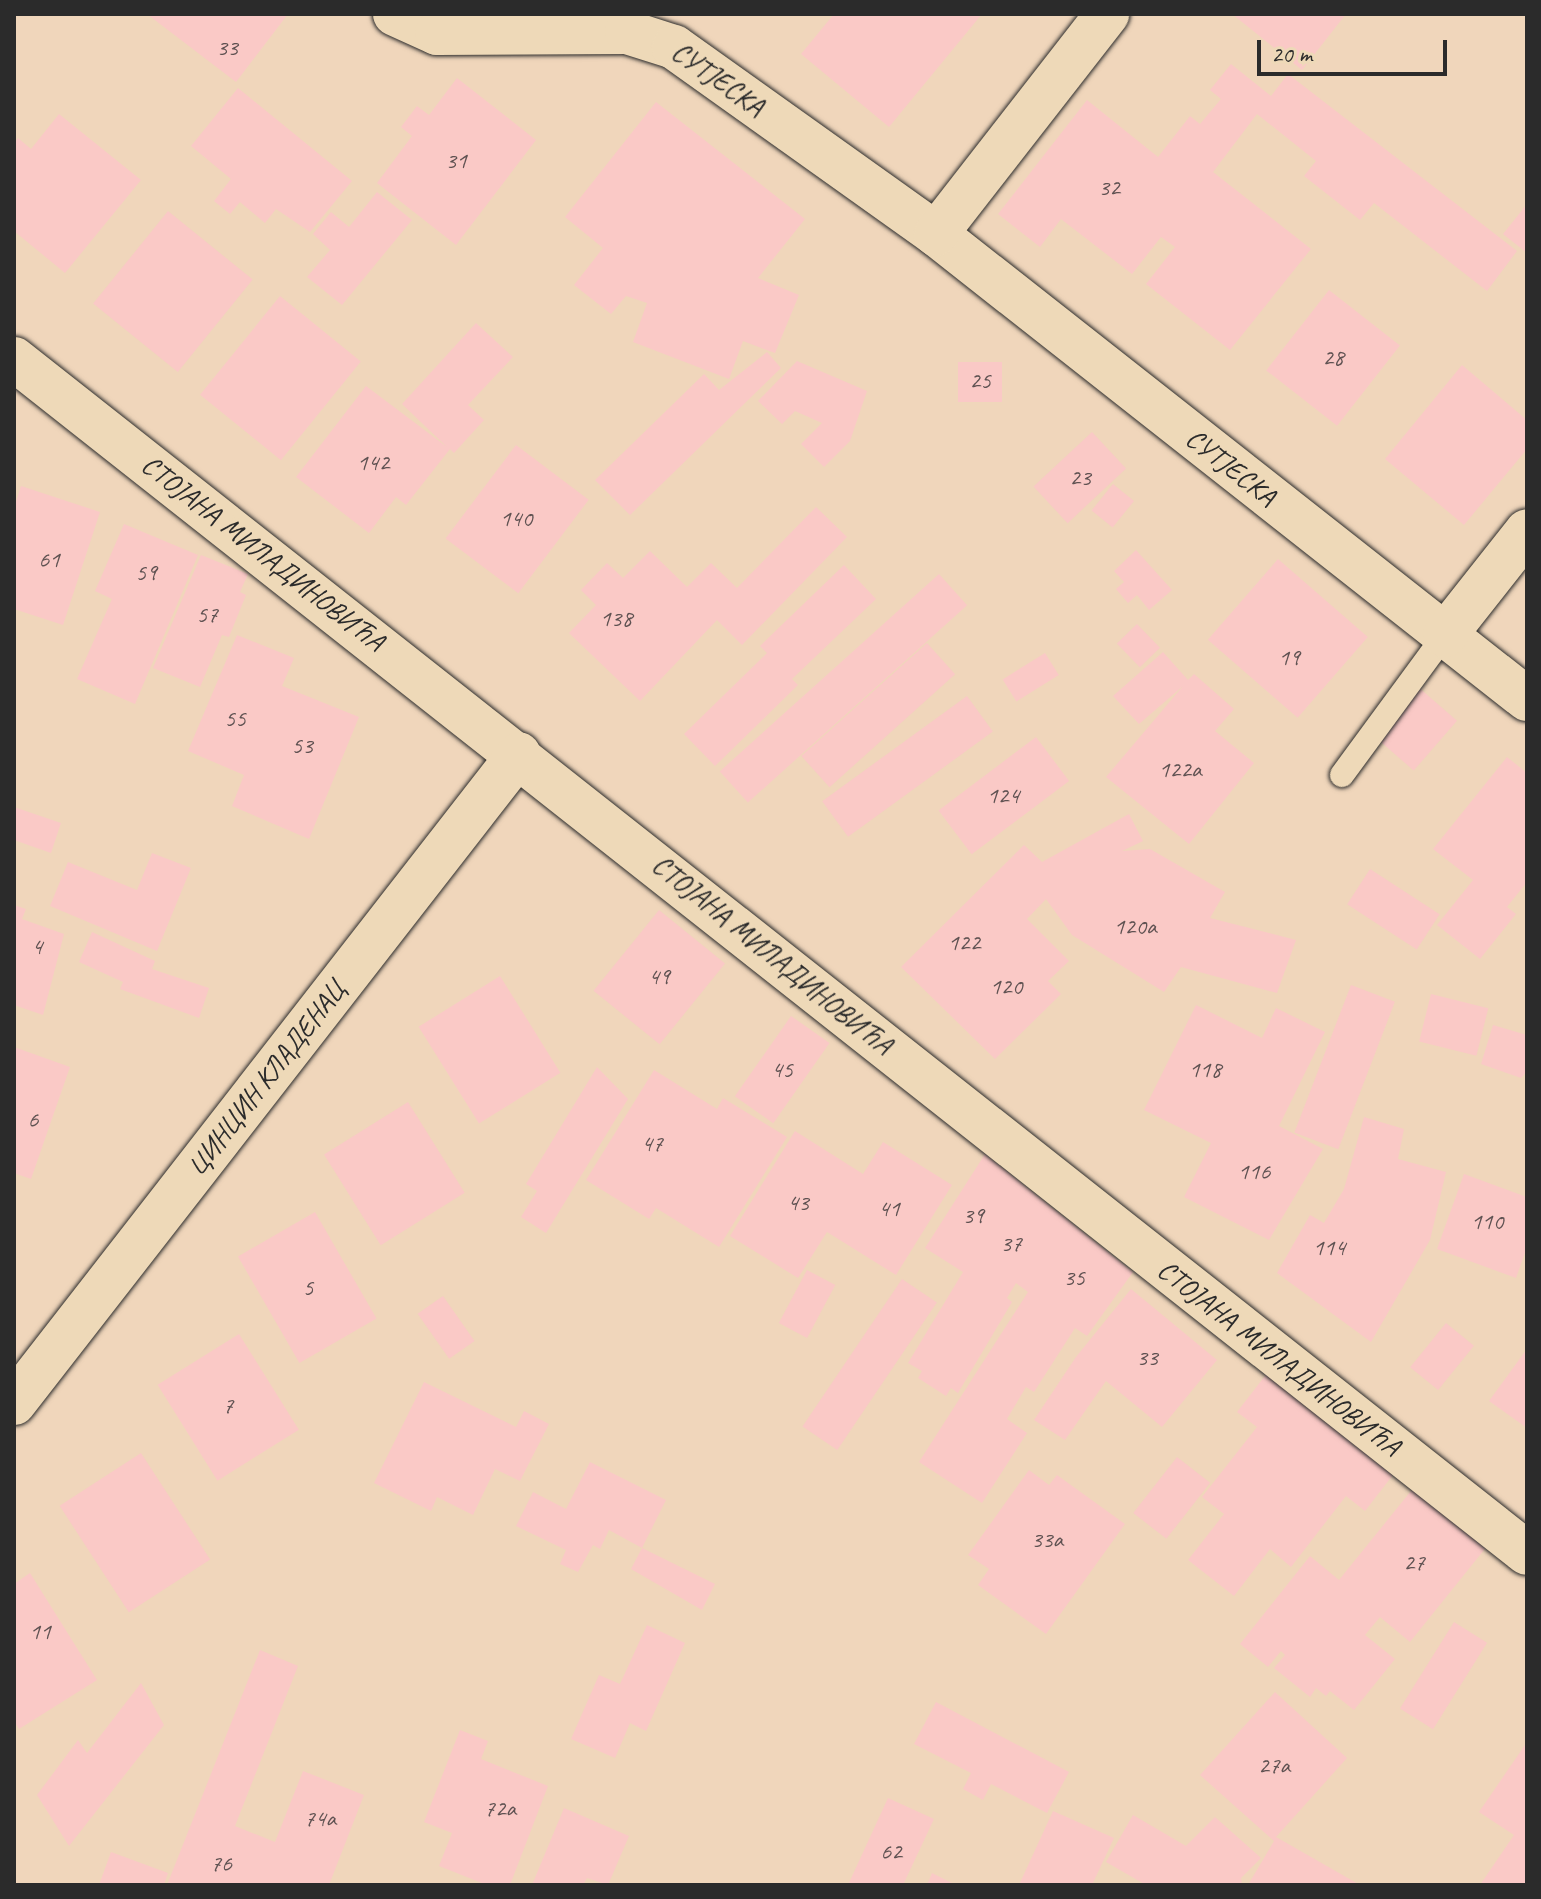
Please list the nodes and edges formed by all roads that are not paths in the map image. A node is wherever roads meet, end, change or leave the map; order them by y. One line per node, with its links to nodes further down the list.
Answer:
1 (395, 14): 3 (street, СУТЈЕСКА)
2 (1107, 14): 4 (street)
3 (560, 23): 4 (street, СУТЈЕСКА)
4 (936, 234): 7 (street, СУТЈЕСКА)
5 (14, 359): 9 (street, СТОЈАНА МИЛАДИНОВИЋА)
6 (1527, 531): 7 (street)
7 (1445, 635): 8 (street, СУТЈЕСКА); 10 (lane)
8 (1527, 699)
9 (519, 754): 11 (street, ЦИНЦИН КЛАДЕНАЦ); 12 (street, СТОЈАНА МИЛАДИНОВИЋА)
10 (1342, 775)
11 (14, 1403)
12 (1527, 1553)

